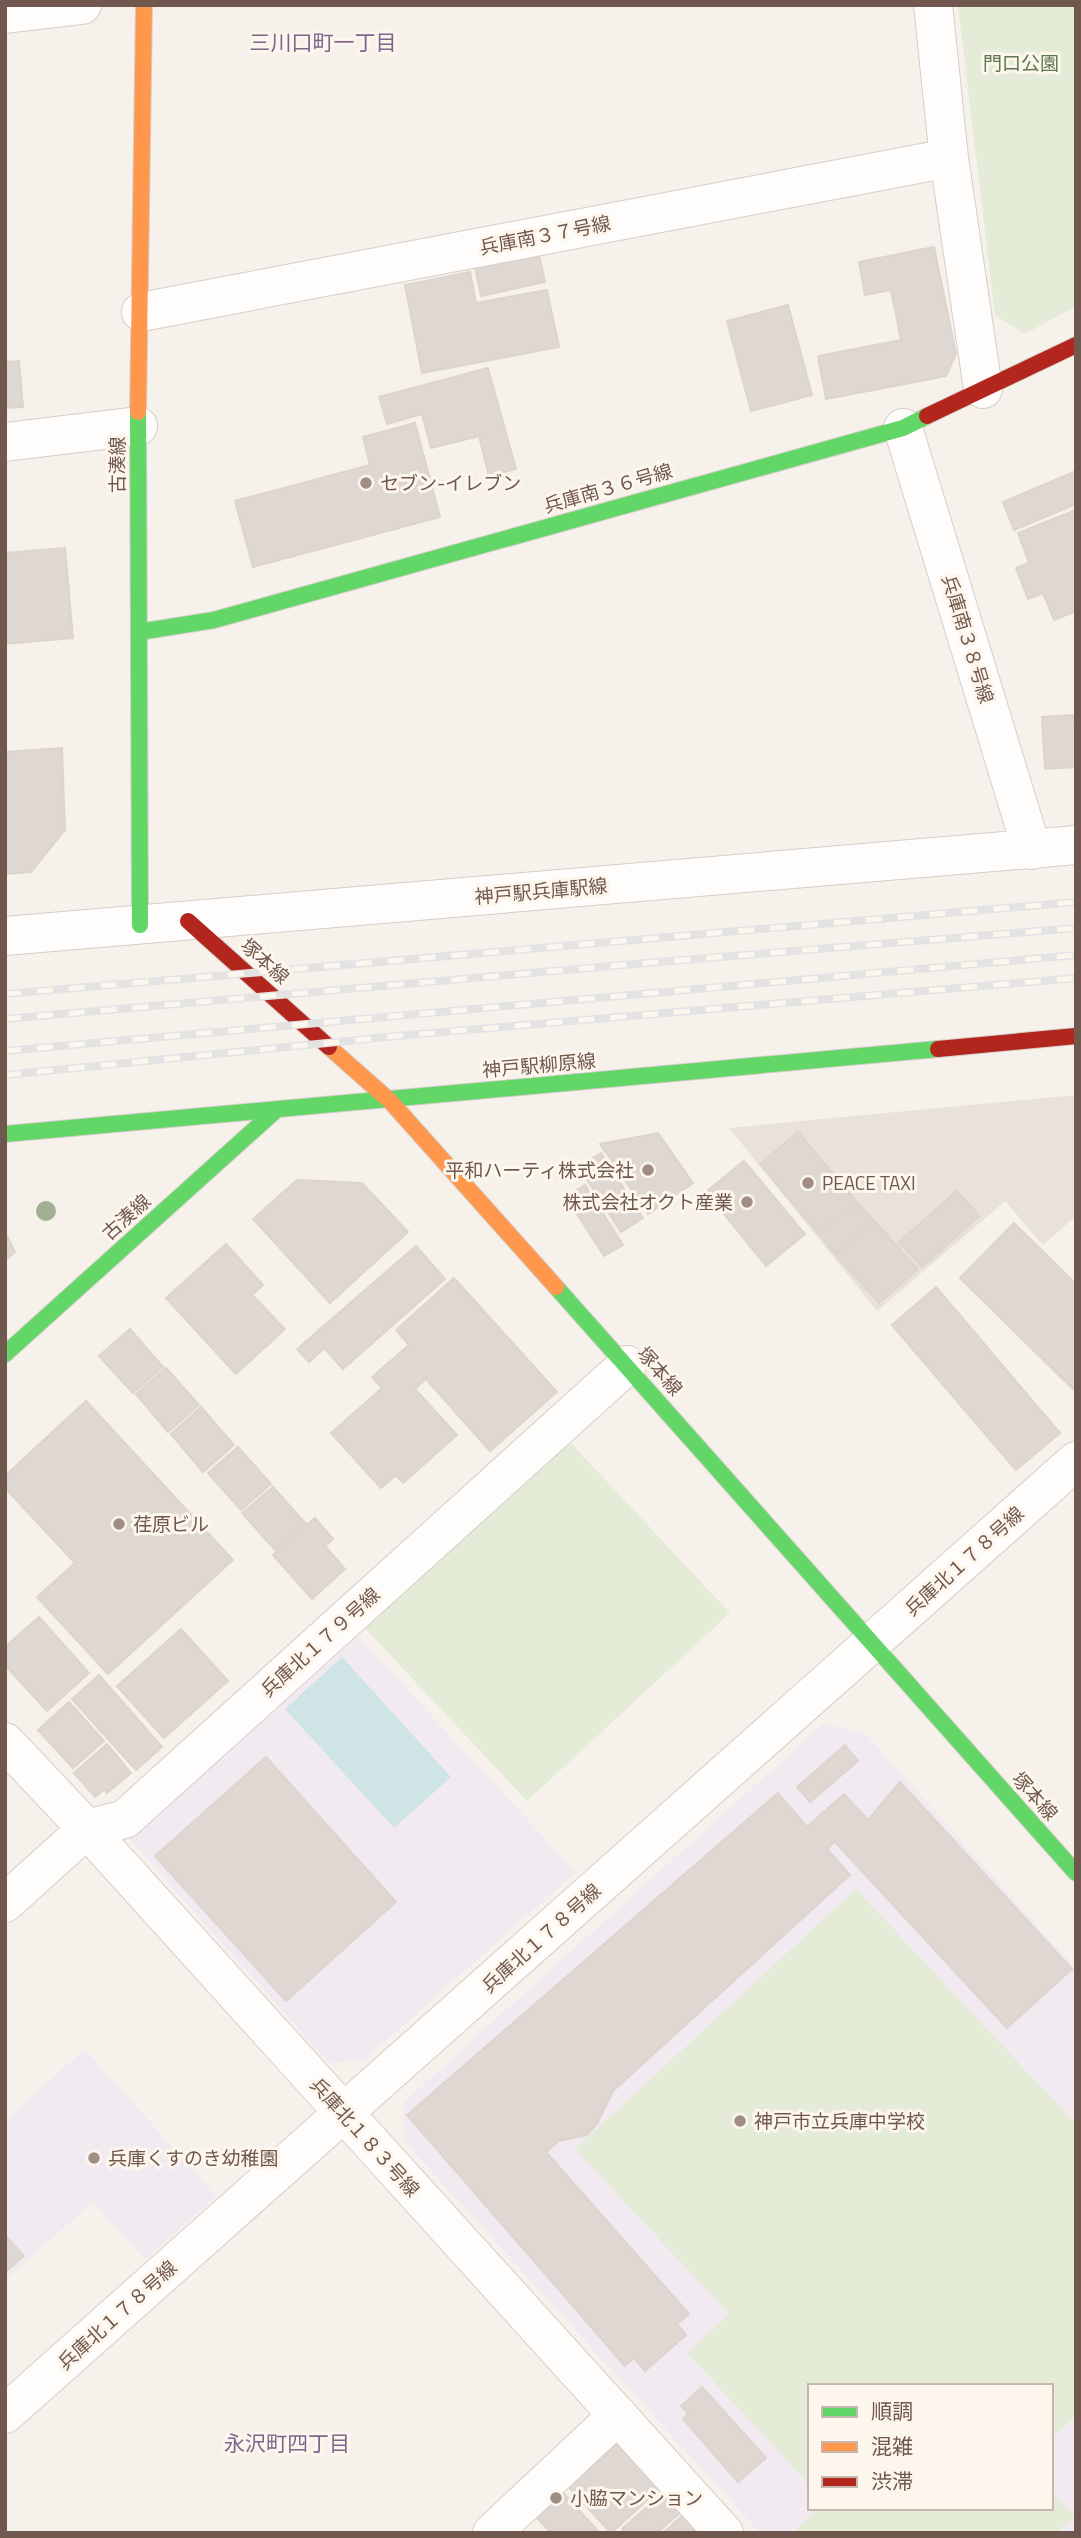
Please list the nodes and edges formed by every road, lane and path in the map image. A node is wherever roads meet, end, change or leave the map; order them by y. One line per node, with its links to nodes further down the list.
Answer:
1 (82, 5): 4 (street)
2 (144, 5): 6 (street, 古湊線)
3 (933, 5): 5 (street)
4 (5, 14)
5 (949, 158): 6 (street, 兵庫南３７号線); 8 (street)
6 (141, 312): 9 (street, 古湊線)
7 (1076, 345): 8 (street, 兵庫南３６号線)
8 (983, 389): 10 (street, 兵庫南３６号線)
9 (138, 426): 11 (street); 12 (street, 古湊線)
10 (904, 428): 12 (street, 兵庫南３６号線); 14 (street, 兵庫南３８号線)
11 (5, 442)
12 (139, 632): 16 (street, 古湊線)
13 (1076, 845): 14 (street, 神戸駅兵庫駅線)
14 (1032, 849): 15 (street, 神戸駅兵庫駅線)
15 (188, 921): 16 (street, 神戸駅兵庫駅線); 19 (street, 塚本線)
16 (139, 925): 17 (street, 神戸駅兵庫駅線)
17 (5, 936)
18 (1076, 1036): 19 (street, 神戸駅柳原線)
19 (390, 1101): 20 (street, 神戸駅柳原線); 23 (street, 塚本線)
20 (275, 1111): 21 (street, 神戸駅柳原線); 22 (street, 古湊線)
21 (5, 1134)
22 (5, 1354)
23 (627, 1365): 25 (street, 塚本線); 27 (street, 兵庫北１７９号線)
24 (1076, 1461): 25 (street, 兵庫北１７８号線)
25 (872, 1644): 28 (street, 塚本線); 30 (street, 兵庫北１７８号線)
26 (5, 1742): 27 (street, 兵庫北１８３号線)
27 (87, 1829): 29 (street, 兵庫北１７９号線); 30 (street, 兵庫北１８３号線)
28 (1076, 1873)
29 (5, 1903)
30 (344, 2113): 31 (street, 兵庫北１７８号線); 32 (street, 兵庫北１８３号線)
31 (5, 2414)
32 (618, 2415): 33 (street); 34 (street, 兵庫北１８３号線)
33 (492, 2533)
34 (724, 2533)

